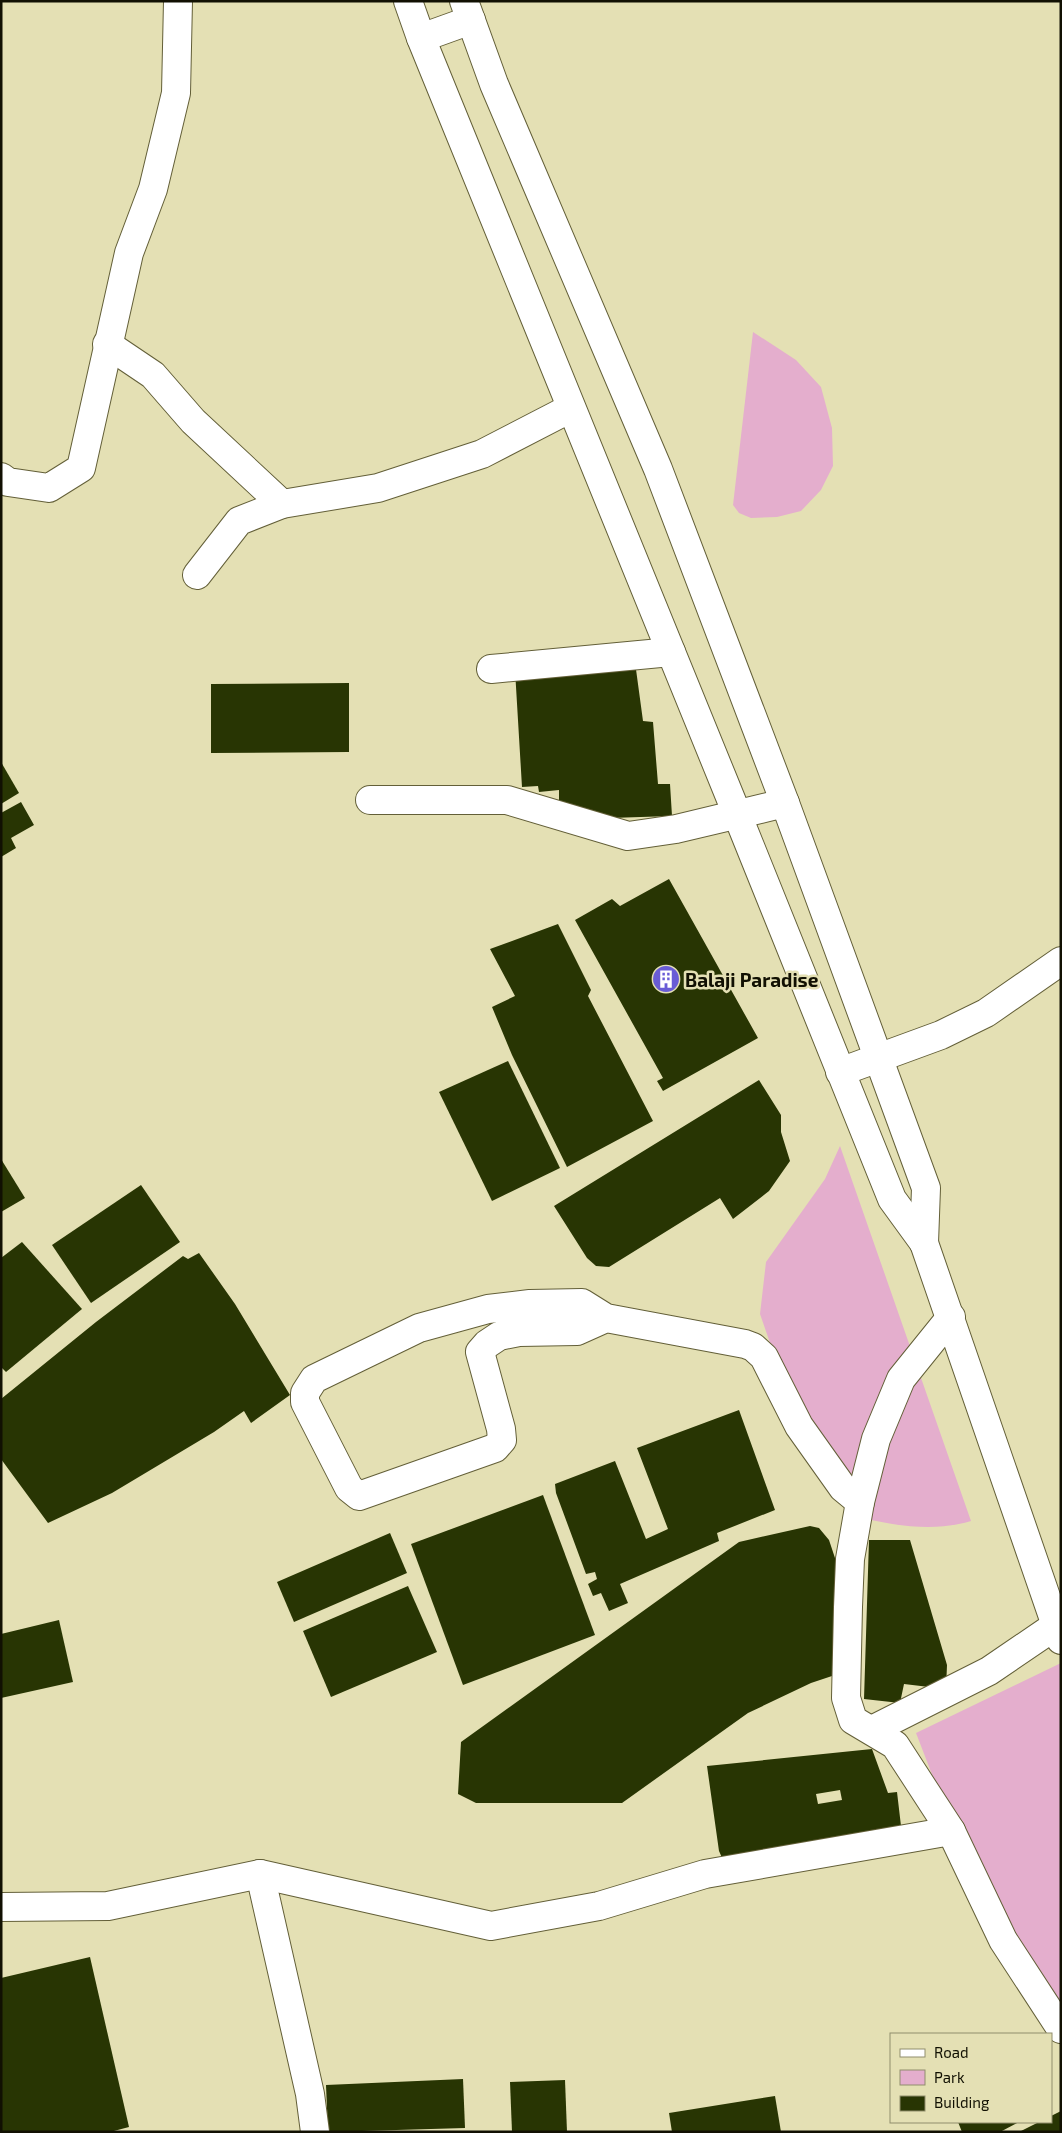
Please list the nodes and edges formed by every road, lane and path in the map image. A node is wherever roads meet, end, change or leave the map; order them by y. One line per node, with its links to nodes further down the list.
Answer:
1 (178, 1): 5 (street)
2 (408, 1): 4 (street)
3 (468, 10): 4 (street); 13 (street)
4 (421, 38): 6 (street)
5 (108, 344): 7 (street); 8 (street)
6 (571, 408): 8 (street); 10 (street)
7 (1, 477)
8 (282, 504): 9 (street)
9 (197, 575)
10 (671, 652): 11 (street); 14 (street)
11 (491, 669)
12 (370, 800): 14 (street)
13 (785, 803): 14 (street); 16 (street)
14 (737, 814): 17 (street)
15 (1061, 961): 16 (street)
16 (878, 1058): 17 (street); 18 (street)
17 (840, 1072): 18 (street)
18 (924, 1243): 19 (street)
19 (951, 1317): 21 (street); 22 (street)
20 (606, 1318): 20 (street); 21 (street)
21 (860, 1502): 23 (street)
22 (1059, 1630): 23 (street)
23 (872, 1730): 24 (street)
24 (951, 1831): 25 (street); 27 (street)
25 (260, 1874): 26 (street); 28 (street)
26 (1, 1907)
27 (1061, 2029)
28 (315, 2132)

